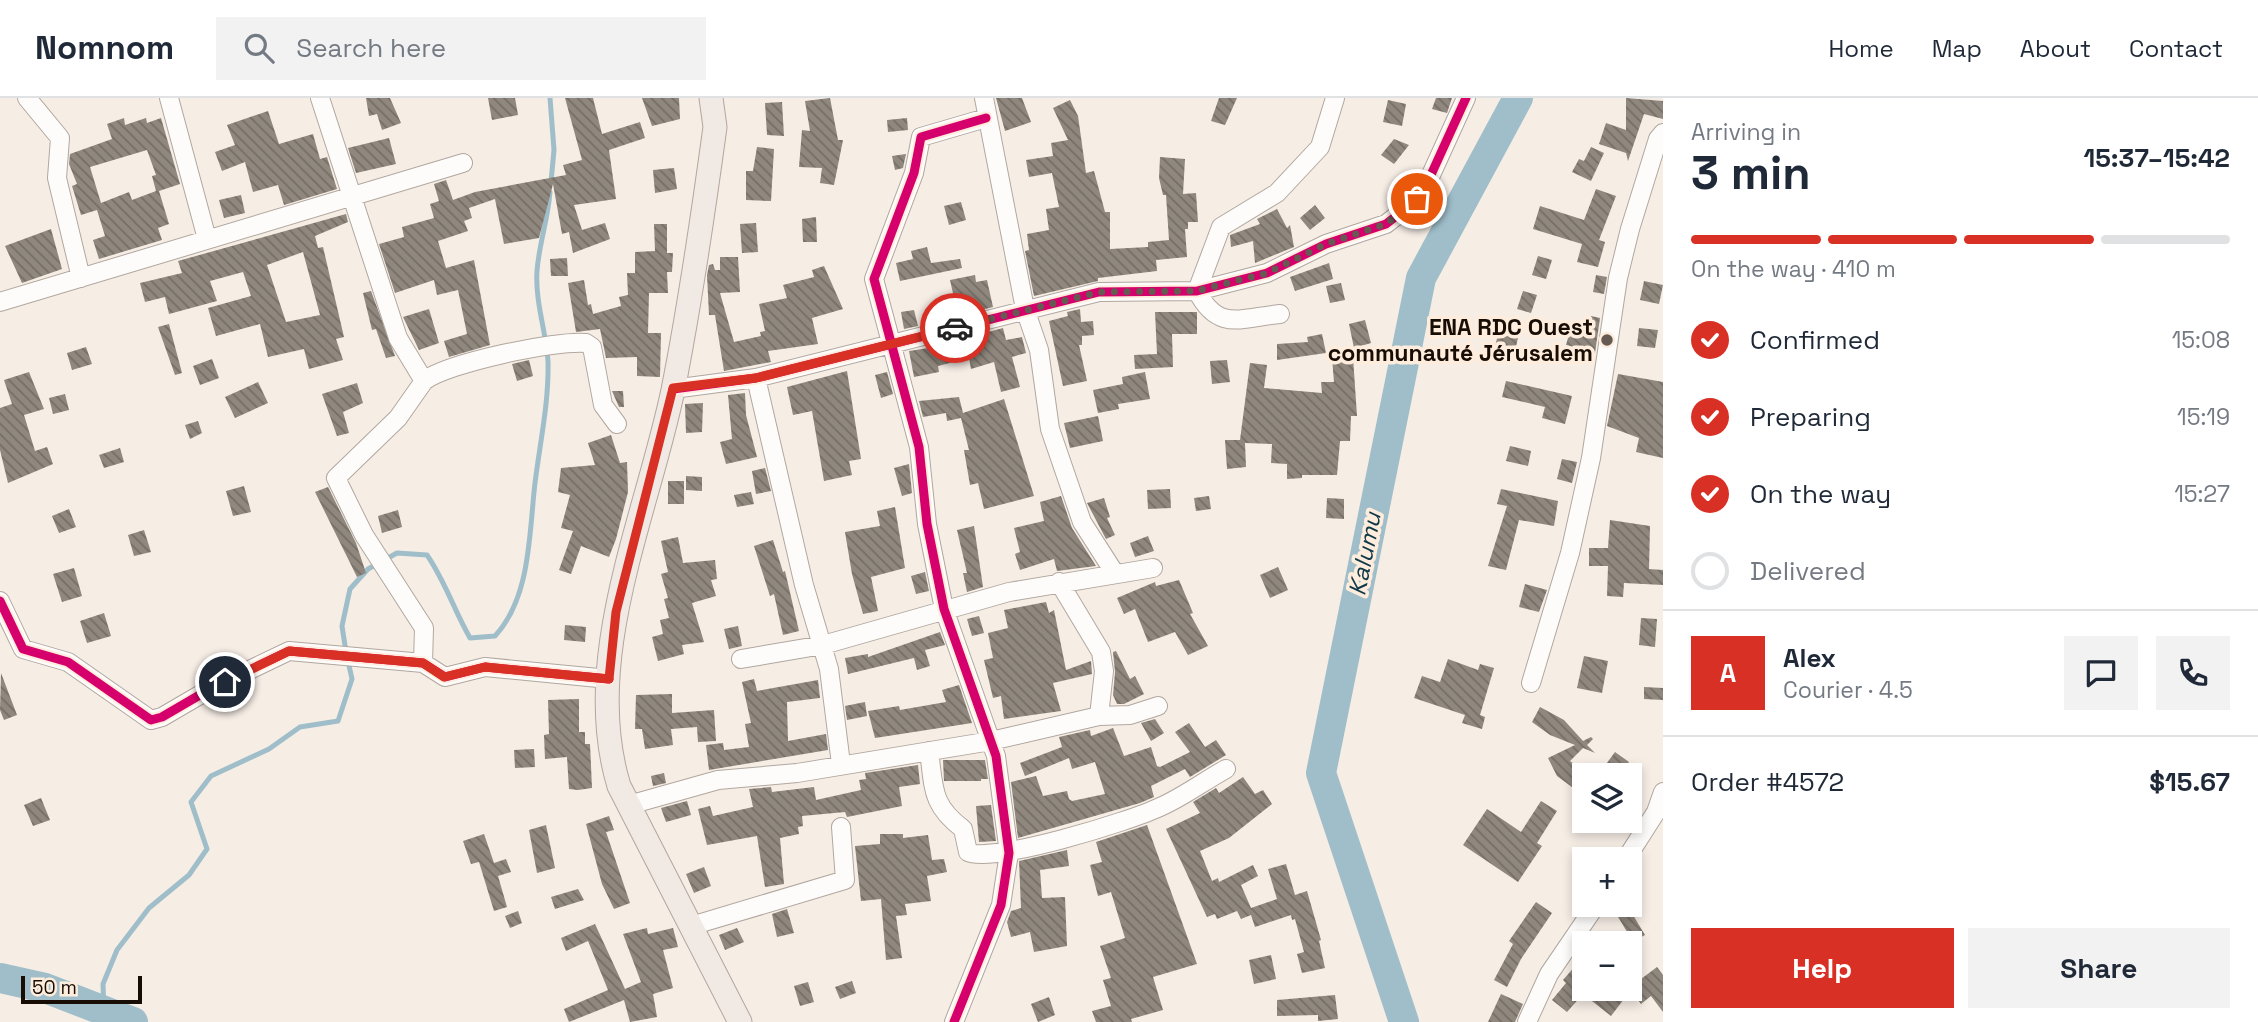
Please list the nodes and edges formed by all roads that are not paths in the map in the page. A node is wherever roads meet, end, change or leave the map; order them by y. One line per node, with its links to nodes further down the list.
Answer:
1 (27, 98): 13 (street)
2 (169, 98): 12 (street)
3 (320, 98): 11 (street)
4 (711, 98): 21 (main road)
5 (984, 98): 8 (street)
6 (1335, 98): 14 (street)
7 (1466, 98): 14 (street)
8 (986, 118): 16 (street); 18 (street)
9 (1663, 133): 32 (street)
10 (463, 163): 11 (street)
11 (352, 196): 12 (street); 20 (street)
12 (207, 239): 13 (street)
13 (81, 278): 15 (street)
14 (1196, 291): 16 (street); 17 (street)
15 (0, 302)
16 (1025, 309): 18 (street); 24 (street)
17 (1280, 314)
18 (890, 346): 19 (street); 27 (street)
19 (756, 378): 21 (street); 28 (street)
20 (424, 381): 22 (street); 30 (street)
21 (673, 388): 31 (main road)
22 (617, 424)
23 (1153, 568): 24 (street)
24 (1114, 572): 25 (street)
25 (1059, 582): 27 (street); 34 (street)
26 (0, 601): 30 (street)
27 (944, 609): 28 (street); 35 (street)
28 (823, 645): 29 (street); 37 (street)
29 (741, 659)
30 (423, 663): 31 (street)
31 (609, 679): 40 (main road)
32 (1531, 683)
33 (1158, 706): 34 (street)
34 (1099, 716): 35 (street)
35 (991, 741): 36 (street); 44 (street)
36 (929, 751): 37 (street); 44 (street)
37 (841, 764): 40 (street)
38 (1226, 769): 44 (street)
39 (1663, 792): 41 (street)
40 (629, 805): 46 (main road)
41 (1660, 808): 43 (street)
42 (841, 827): 46 (street)
43 (1634, 847)
44 (1009, 853): 48 (street)
45 (1588, 917): 49 (street)
46 (691, 926): 47 (main road)
47 (740, 1022)
48 (954, 1022)
49 (1527, 1022)

